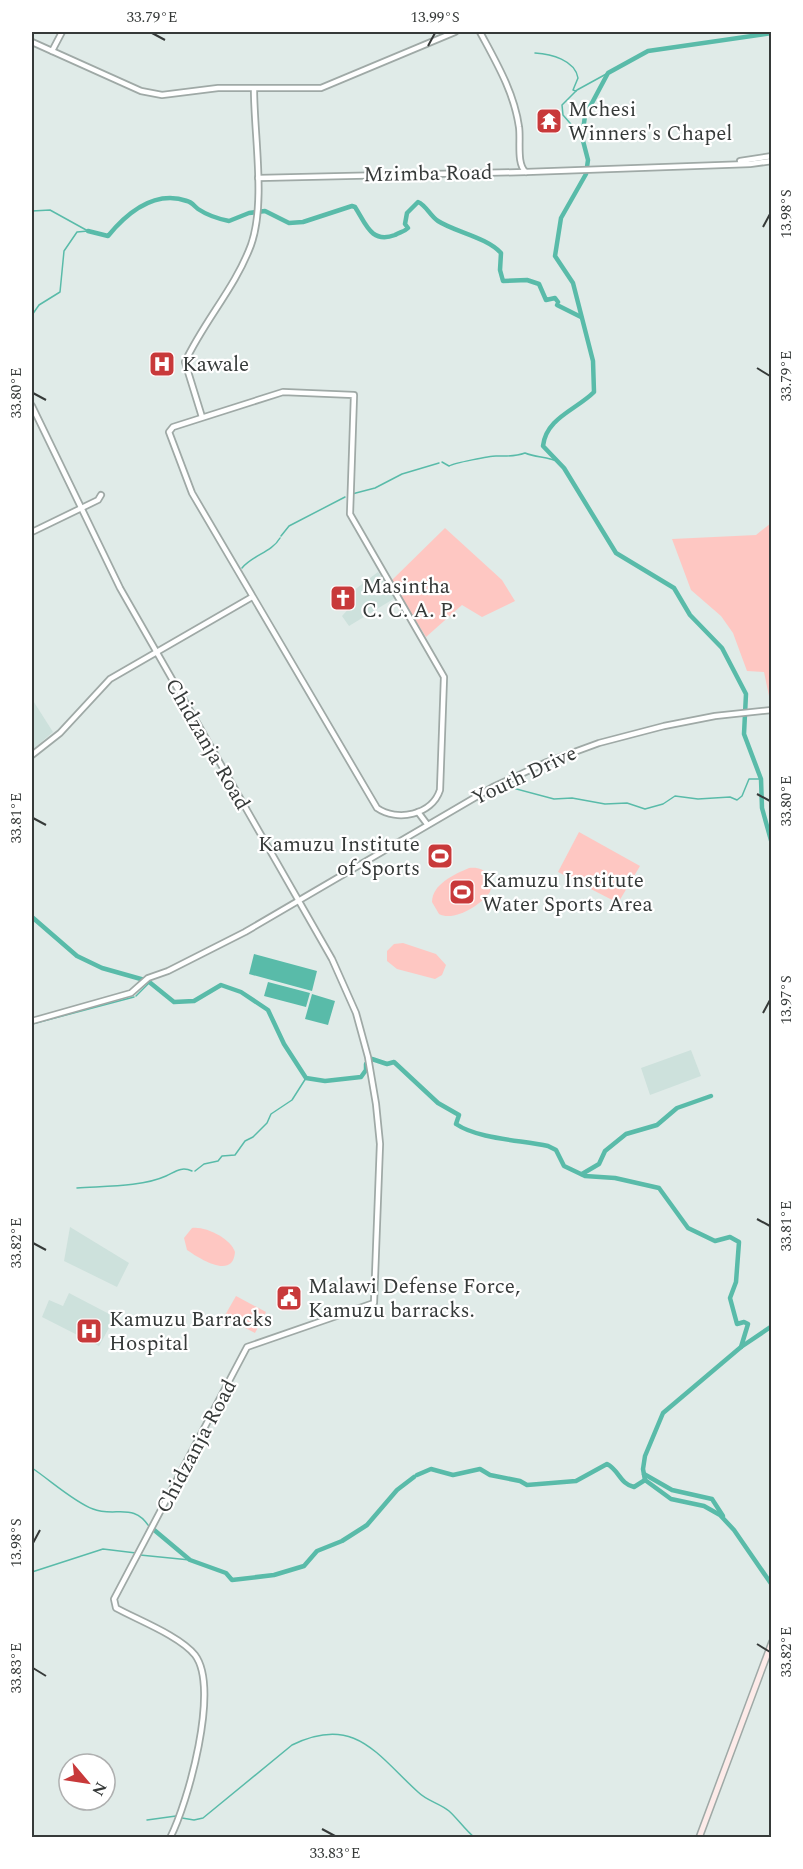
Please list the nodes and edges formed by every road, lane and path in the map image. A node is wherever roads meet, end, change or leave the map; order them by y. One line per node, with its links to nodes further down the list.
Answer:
1 (62, 32): 5 (street)
2 (455, 32): 6 (street)
3 (480, 32): 10 (street)
4 (32, 42): 5 (street)
5 (52, 51): 6 (street)
6 (254, 89): 11 (street)
7 (771, 156): 9 (street)
8 (771, 160): 9 (street)
9 (732, 163): 10 (street, Mzimba Road)
10 (526, 172): 11 (street, Mzimba Road)
11 (258, 178): 13 (street)
12 (32, 406): 15 (street, Chidzanja Road)
13 (202, 417): 17 (street); 21 (street)
14 (101, 495): 15 (street)
15 (81, 508): 16 (street); 18 (street, Chidzanja Road)
16 (32, 532)
17 (252, 597): 18 (street); 21 (street)
18 (156, 653): 20 (street); 23 (street, Chidzanja Road)
19 (771, 710): 22 (street, Youth Drive)
20 (32, 755)
21 (418, 812): 22 (street)
22 (427, 824): 23 (street, Youth Drive)
23 (300, 901): 24 (street, Youth Drive); 26 (street, Chidzanja Road)
24 (32, 1021)
25 (771, 1642): 27 (main road)
26 (170, 1838)
27 (699, 1838)

